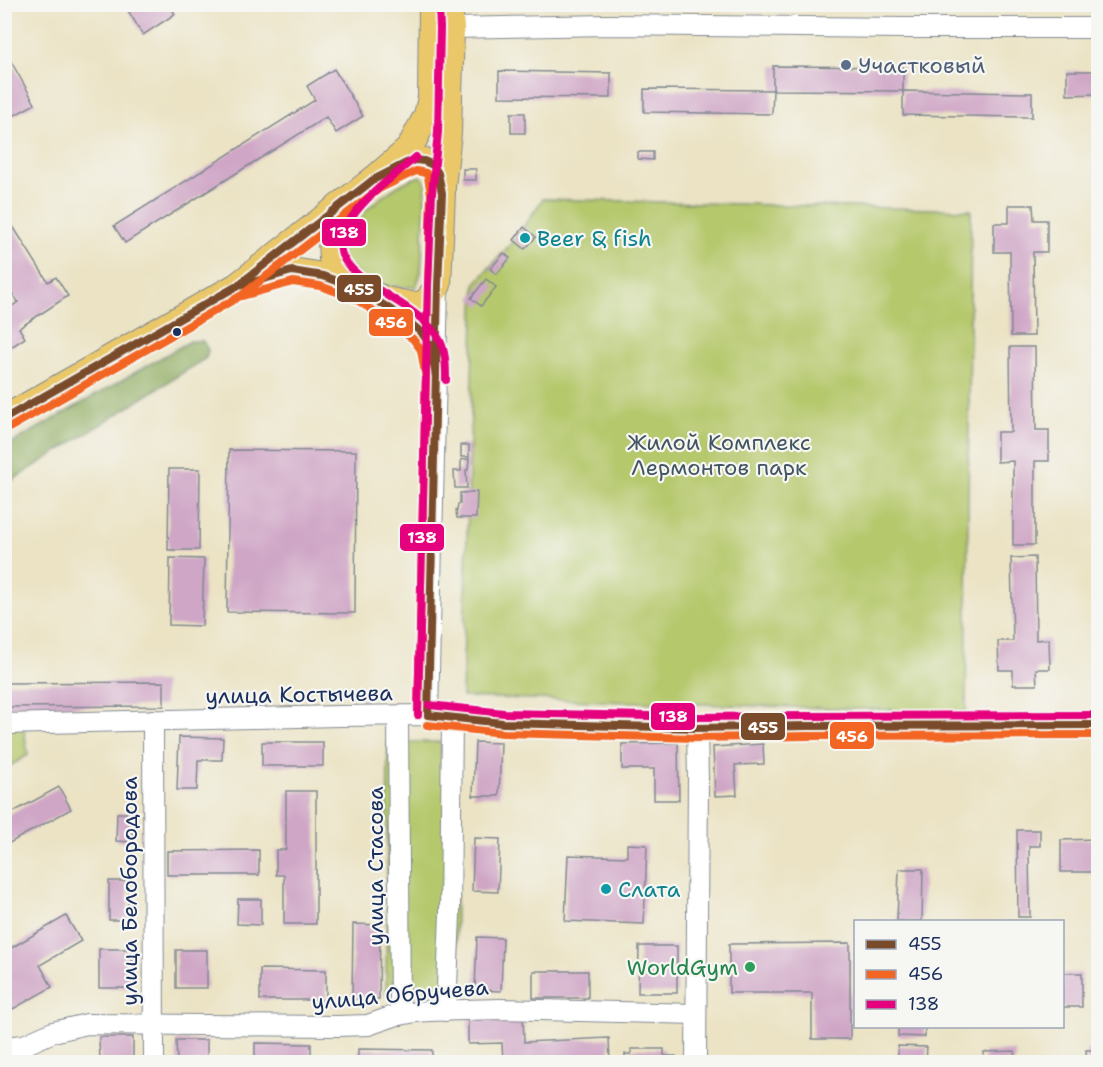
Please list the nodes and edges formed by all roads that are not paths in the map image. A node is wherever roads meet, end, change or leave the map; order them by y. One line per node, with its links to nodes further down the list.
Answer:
1 (432, 4): 4 (main road)
2 (450, 16): 3 (street); 5 (main road)
3 (1098, 28)
4 (373, 180): 5 (main road); 7 (main road); 8 (main road)
5 (442, 193): 6 (main road)
6 (438, 285): 8 (main road); 9 (street)
7 (237, 286): 8 (main road); 10 (main road)
8 (359, 289): 9 (street)
9 (436, 372): 11 (street)
10 (4, 419)
11 (428, 716): 12 (street, улица Костычева); 13 (street, улица Костычева)
12 (398, 717): 14 (street, улица Костычева); 20 (street, улица Стасова)
13 (452, 719): 17 (street, улица Костычева); 18 (street)
14 (153, 720): 15 (street, улица Костычева); 21 (street, улица Белобородова)
15 (4, 724)
16 (1098, 725): 17 (street, улица Костычева)
17 (697, 728): 19 (street)
18 (446, 1011): 19 (street, улица Обручева); 20 (street, улица Обручева)
19 (696, 1014): 24 (street)
20 (400, 1015): 21 (street, улица Обручева)
21 (153, 1025): 22 (street, улица Обручева); 23 (street, улица Белобородова)
22 (4, 1047)
23 (154, 1062)
24 (696, 1062)

